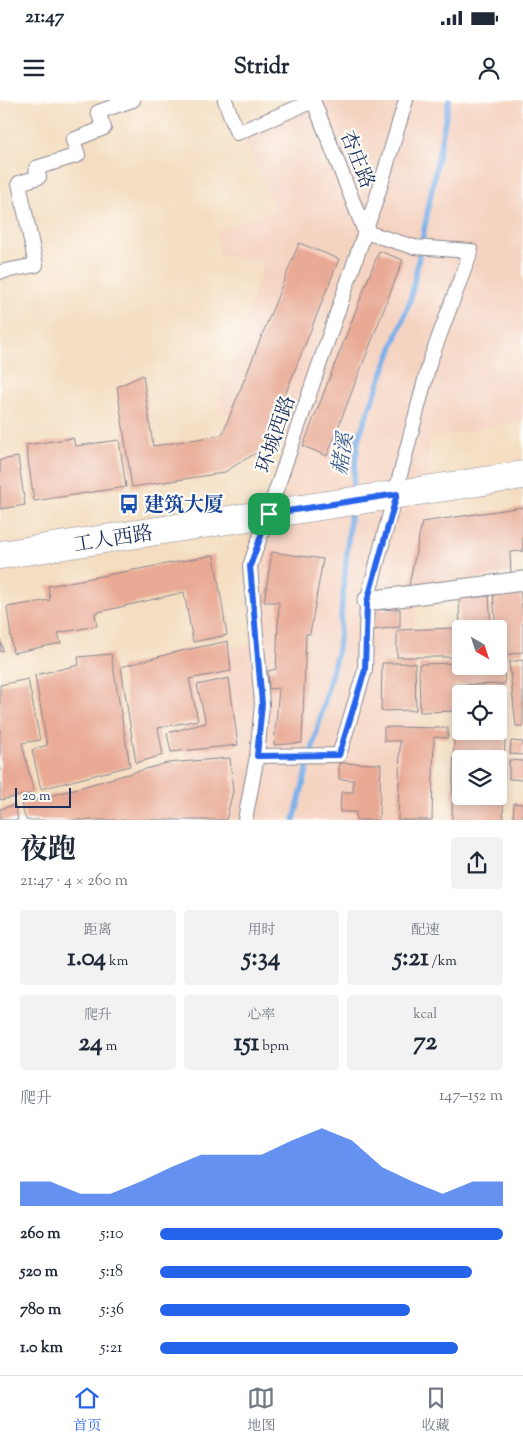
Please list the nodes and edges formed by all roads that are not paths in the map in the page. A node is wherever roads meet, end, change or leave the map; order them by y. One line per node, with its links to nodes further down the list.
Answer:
1 (133, 100): 6 (street)
2 (225, 100): 3 (street)
3 (313, 100): 5 (street, 杏庄路)
4 (406, 100): 5 (street, 环城西路)
5 (365, 232): 8 (street); 9 (street, 环城西路)
6 (0, 272)
7 (523, 475): 8 (main road, 工人西路)
8 (397, 494): 9 (main road, 工人西路); 12 (street)
9 (269, 514): 10 (main road, 工人西路); 13 (street, 环城西路)
10 (0, 555)
11 (523, 581): 12 (street)
12 (367, 602): 13 (street)
13 (257, 756): 14 (street, 环城西路)
14 (245, 820)

